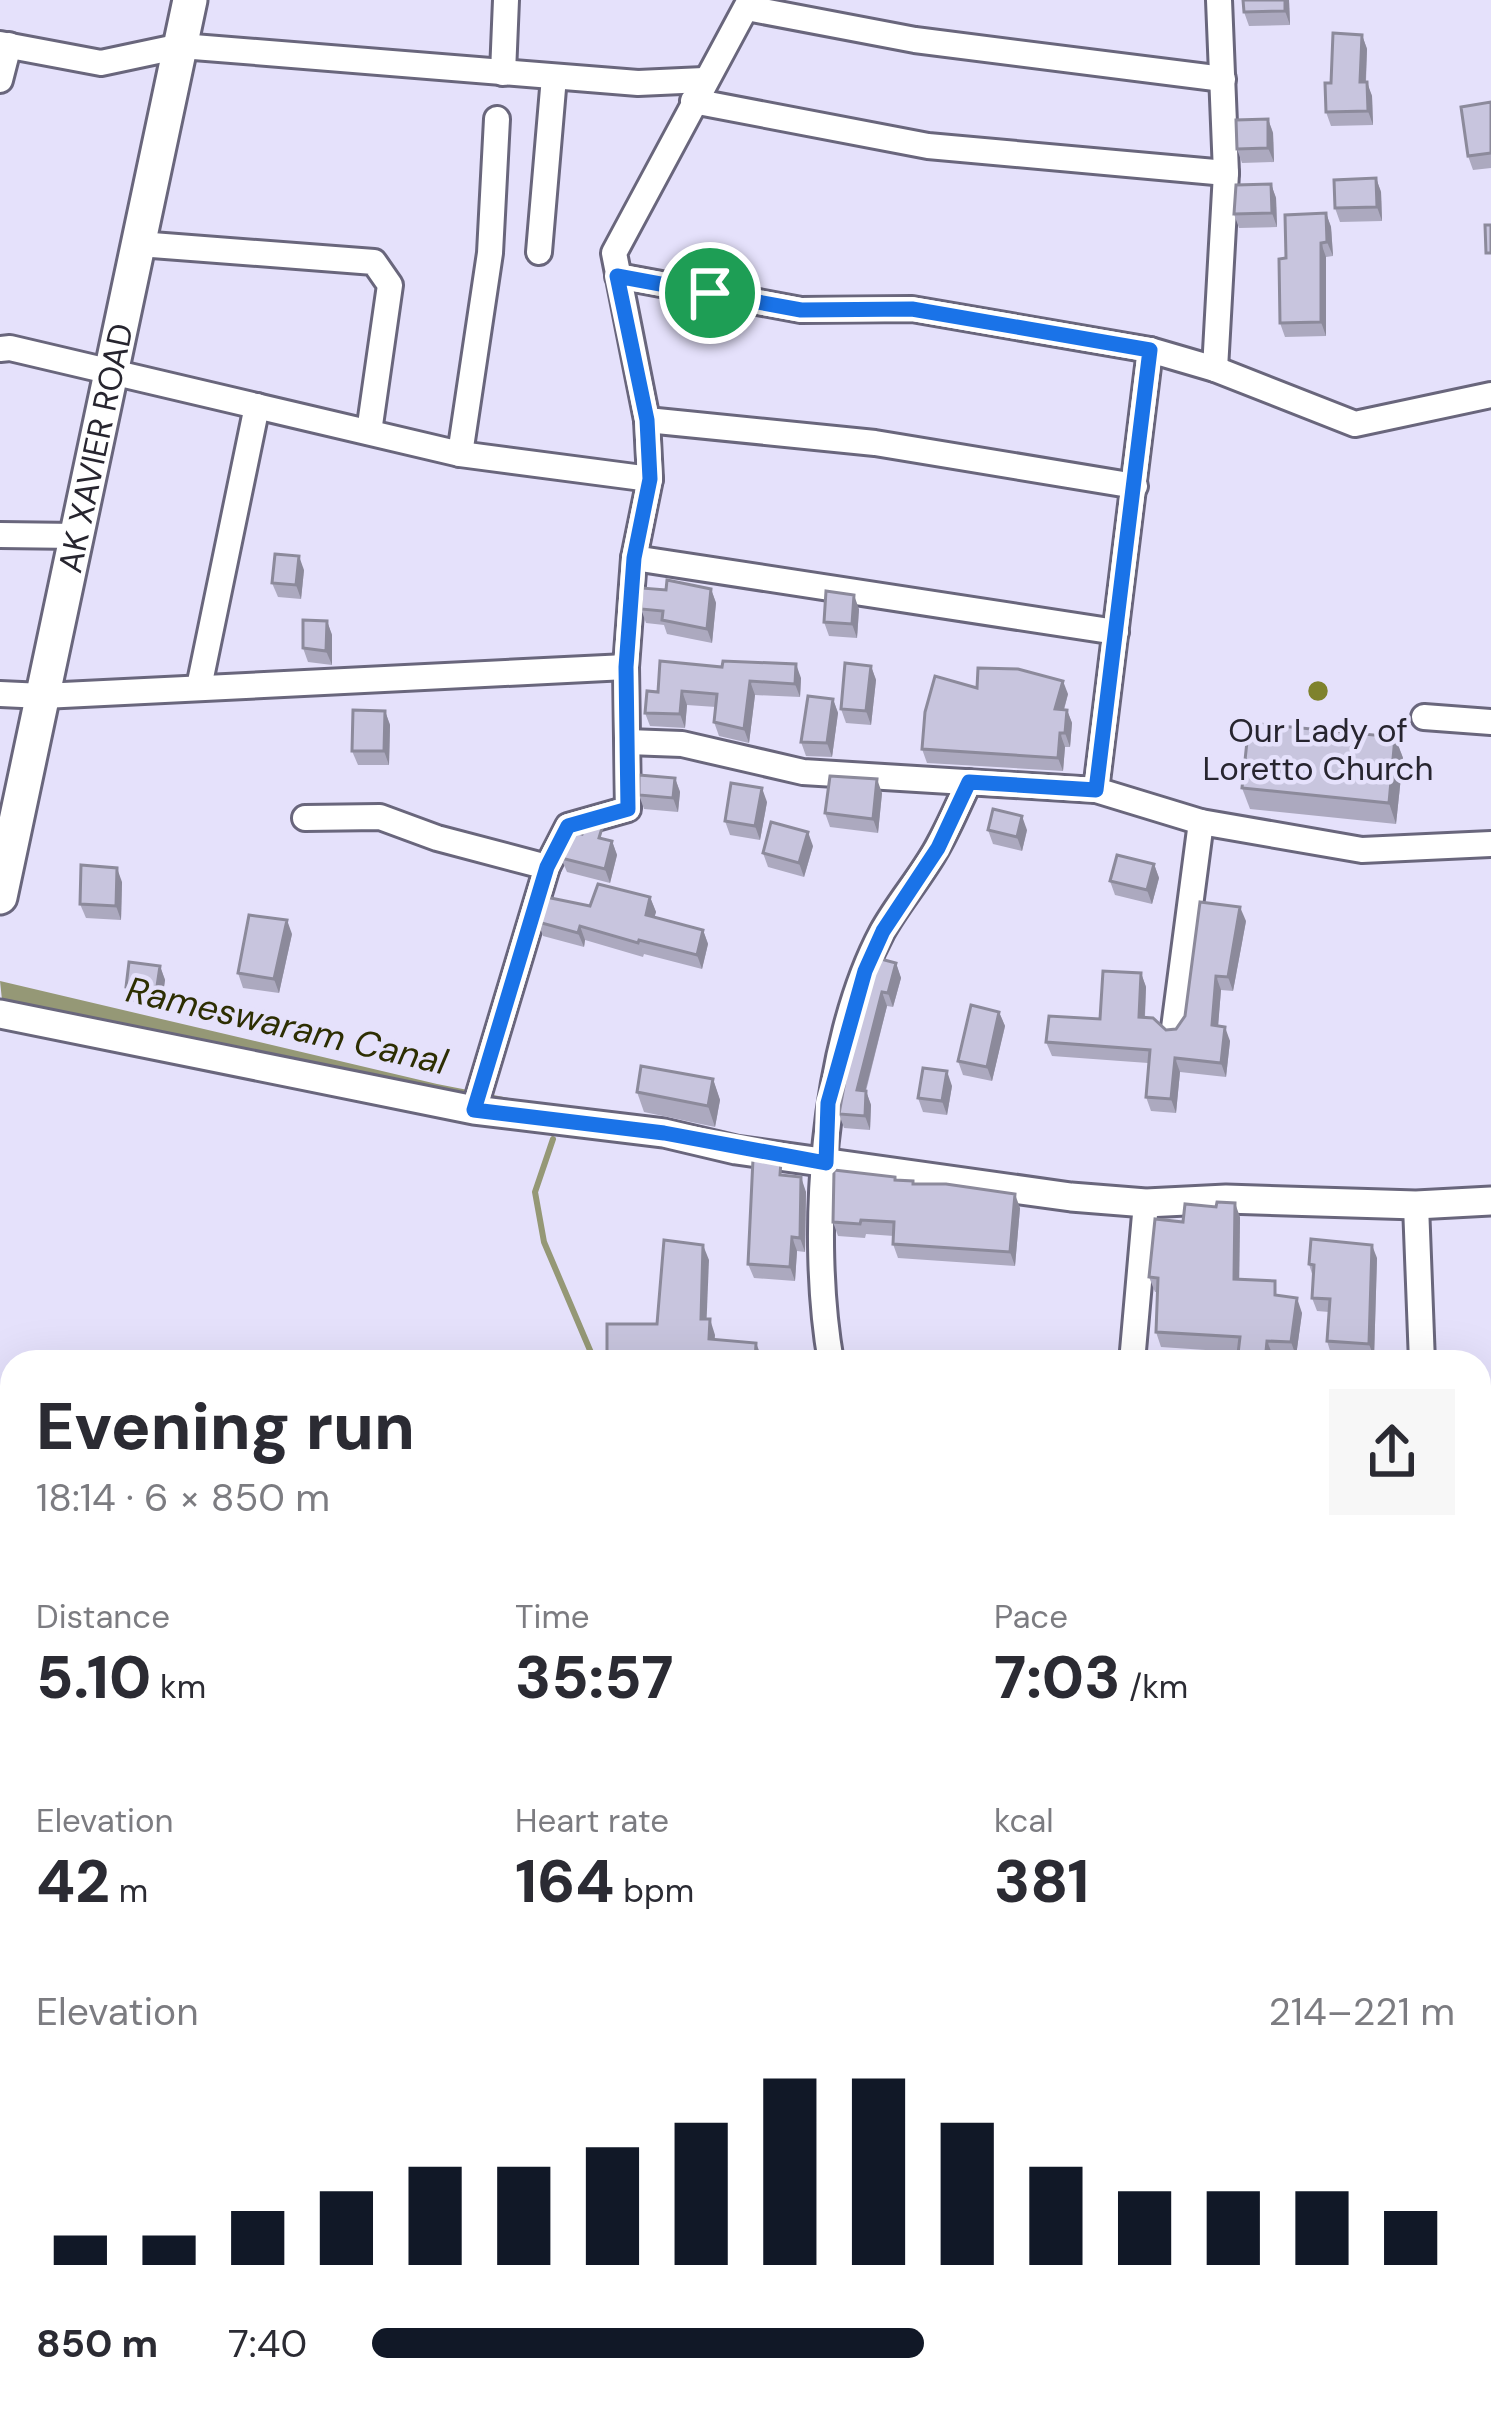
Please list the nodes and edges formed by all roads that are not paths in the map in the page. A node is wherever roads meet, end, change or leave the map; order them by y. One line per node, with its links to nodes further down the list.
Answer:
1 (190, 0): 6 (main road, AK XAVIER ROAD)
2 (506, 0): 7 (street)
3 (1220, 0): 9 (street)
4 (748, 4): 9 (street); 11 (street)
5 (5, 45): 6 (street); 10 (street)
6 (181, 46): 7 (street); 14 (main road, AK XAVIER ROAD)
7 (503, 73): 8 (street)
8 (554, 77): 11 (street); 15 (street)
9 (1223, 79): 13 (street)
10 (0, 80)
11 (699, 91): 13 (street); 16 (street)
12 (497, 119): 25 (street)
13 (1226, 173): 19 (street)
14 (139, 244): 20 (main road, AK XAVIER ROAD); 24 (street)
15 (539, 252)
16 (617, 276): 18 (street); 23 (street)
17 (0, 350): 20 (street)
18 (1150, 350): 19 (street); 27 (street)
19 (1215, 369): 21 (street)
20 (112, 372): 22 (street); 29 (main road, AK XAVIER ROAD)
21 (1491, 395)
22 (257, 406): 24 (street); 33 (street)
23 (647, 420): 26 (street); 27 (street)
24 (369, 432): 25 (street)
25 (460, 454): 26 (street)
26 (650, 479): 30 (street)
27 (1135, 486): 31 (street)
28 (0, 535): 29 (street)
29 (77, 536): 35 (main road, AK XAVIER ROAD)
30 (634, 558): 31 (street); 32 (street)
31 (1116, 632): 40 (street)
32 (626, 667): 33 (street); 38 (street)
33 (200, 687): 35 (street)
34 (0, 694): 35 (street)
35 (43, 696): 45 (main road, AK XAVIER ROAD)
36 (1424, 717): 37 (street)
37 (1491, 722)
38 (628, 742): 39 (street); 44 (street)
39 (969, 782): 40 (street); 49 (street)
40 (1096, 790): 42 (street)
41 (305, 818): 44 (street)
42 (1201, 822): 43 (street); 47 (street)
43 (1491, 844)
44 (547, 867): 48 (street)
45 (0, 897)
46 (0, 1014): 48 (street)
47 (1174, 1028)
48 (477, 1102): 49 (street)
49 (826, 1163): 51 (street); 53 (street)
50 (1491, 1201): 52 (street)
51 (1146, 1203): 52 (street); 54 (street)
52 (1416, 1205): 55 (street)
53 (829, 1350)
54 (1133, 1350)
55 (1422, 1350)

